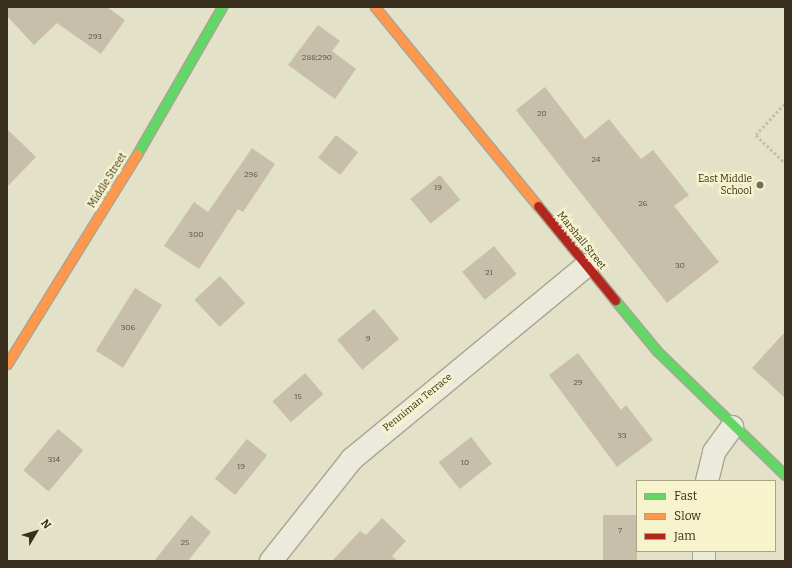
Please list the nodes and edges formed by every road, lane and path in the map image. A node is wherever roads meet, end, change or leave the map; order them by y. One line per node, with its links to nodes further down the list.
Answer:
1 (222, 7): 6 (street, Middle Street)
2 (375, 7): 5 (street, Marshall Street)
3 (785, 104): 4 (path)
4 (785, 163)
5 (587, 265): 8 (street, Marshall Street); 11 (street, Penniman Terrace)
6 (13, 341): 7 (street, Middle Street)
7 (7, 364)
8 (732, 427): 9 (street, Marshall Street); 10 (street)
9 (785, 475)
10 (707, 480)
11 (271, 561)

